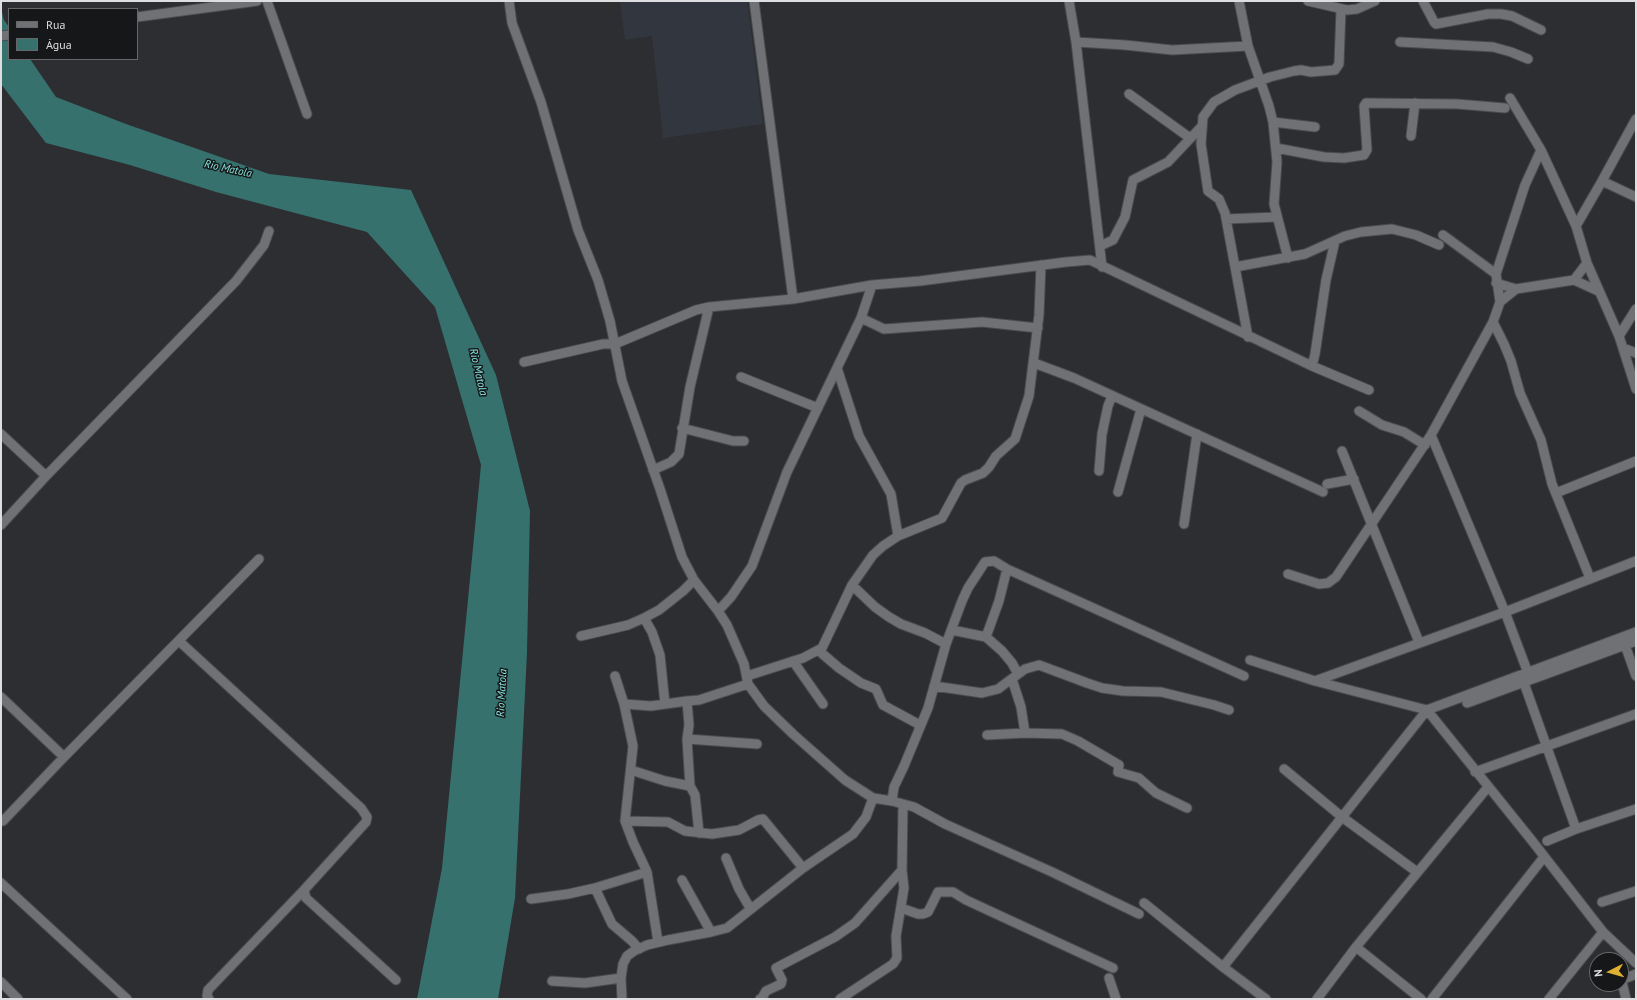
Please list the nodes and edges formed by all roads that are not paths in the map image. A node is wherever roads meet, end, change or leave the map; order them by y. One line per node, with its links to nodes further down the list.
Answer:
1 (257, 1): 11 (street)
2 (267, 1): 22 (street)
3 (509, 1): 60 (street)
4 (754, 1): 51 (street)
5 (1069, 1): 13 (street)
6 (1239, 1): 15 (street)
7 (1308, 1): 10 (street)
8 (1375, 1): 10 (street)
9 (1423, 1): 12 (street)
10 (1341, 9): 17 (street)
11 (138, 17)
12 (1541, 30)
13 (1076, 42): 15 (street); 40 (street)
14 (1400, 42): 16 (street)
15 (1248, 46): 17 (street)
16 (1528, 59)
17 (1260, 81): 24 (street); 25 (street)
18 (1129, 94): 28 (street)
19 (1510, 98): 30 (street)
20 (1415, 104): 21 (street); 27 (street); 29 (street)
21 (1505, 108)
22 (307, 114)
23 (1636, 119): 31 (street)
24 (1273, 122): 26 (street); 29 (street)
25 (1202, 126): 28 (street); 34 (street)
26 (1315, 127)
27 (1411, 136)
28 (1190, 138): 40 (street)
29 (1276, 148): 33 (street)
30 (1541, 150): 35 (street); 46 (street)
31 (1602, 181): 32 (street); 35 (street)
32 (1636, 197)
33 (1277, 217): 34 (street); 41 (street)
34 (1226, 219): 45 (street)
35 (1576, 226): 42 (street)
36 (269, 231): 84 (street)
37 (1443, 235): 46 (street)
38 (1335, 241): 39 (street); 41 (street); 65 (street)
39 (1438, 245)
40 (1100, 246): 44 (street)
41 (1288, 258): 45 (street)
42 (1587, 263): 47 (street); 50 (street)
43 (1041, 265): 44 (street); 48 (street); 57 (street)
44 (1102, 267): 59 (street)
45 (1235, 267): 59 (street)
46 (1496, 279): 49 (street); 52 (street)
47 (1574, 280): 49 (street); 50 (street)
48 (872, 285): 51 (street); 55 (street)
49 (1516, 290): 52 (street)
50 (1598, 291): 58 (street)
51 (793, 299): 53 (street)
52 (1500, 302): 56 (street)
53 (709, 307): 60 (street); 74 (street)
54 (1636, 309): 58 (street)
55 (861, 318): 57 (street); 66 (street)
56 (1493, 322): 77 (street); 87 (street)
57 (1038, 328): 64 (street)
58 (1619, 336): 61 (street)
59 (1248, 337): 65 (street)
60 (615, 344): 63 (street); 82 (street)
61 (1623, 348): 62 (street); 68 (street)
62 (1636, 353)
63 (524, 362)
64 (1034, 363): 70 (street); 91 (street)
65 (1312, 366): 69 (street)
66 (837, 368): 71 (street); 91 (street)
67 (741, 377): 71 (street)
68 (1636, 389)
69 (1369, 390)
70 (1112, 396): 72 (street); 83 (street)
71 (818, 408): 99 (street)
72 (1141, 409): 76 (street); 86 (street)
73 (1359, 411): 79 (street)
74 (682, 428): 78 (street); 82 (street)
75 (1, 434): 84 (street)
76 (1197, 434): 85 (street); 89 (street)
77 (1432, 435): 79 (street); 100 (street)
78 (744, 441)
79 (1425, 445): 88 (street)
80 (1342, 451): 85 (street)
81 (1636, 461): 87 (street)
82 (653, 470): 97 (street)
83 (1099, 471)
84 (46, 476): 90 (street)
85 (1354, 480): 88 (street)
86 (1118, 492)
87 (1556, 493): 96 (street)
88 (1372, 523): 95 (street); 108 (street)
89 (1184, 524)
90 (1, 525)
91 (898, 536): 98 (street)
92 (259, 559): 106 (street)
93 (1636, 561): 96 (street)
94 (1007, 569): 102 (street); 105 (street); 116 (street)
95 (1288, 574)
96 (1590, 578): 100 (street)
97 (694, 580): 99 (street); 101 (street)
98 (852, 585): 109 (street); 111 (street)
99 (718, 611): 119 (street)
100 (1505, 612): 108 (street); 114 (street)
101 (644, 618): 104 (street); 127 (street)
102 (952, 630): 105 (street); 109 (street)
103 (1636, 632): 114 (street)
104 (581, 636)
105 (986, 636): 118 (street)
106 (179, 641): 138 (street); 164 (street)
107 (1636, 641): 110 (street)
108 (1419, 642): 120 (street)
109 (946, 644): 122 (street)
110 (1625, 645): 117 (street); 121 (street)
111 (818, 650): 112 (street); 132 (street)
112 (793, 660): 119 (street); 128 (street)
113 (1250, 660): 120 (street)
114 (1528, 672): 130 (street)
115 (615, 676): 126 (street)
116 (1244, 676)
117 (1636, 676)
118 (1015, 677): 122 (street); 129 (street); 133 (street)
119 (747, 680): 124 (street); 144 (street)
120 (1315, 681): 130 (street)
121 (1524, 683): 125 (street); 137 (street)
122 (934, 686): 132 (street)
123 (1, 697): 138 (street)
124 (687, 701): 127 (street); 135 (street)
125 (1467, 703)
126 (624, 704): 127 (street); 140 (street)
127 (665, 704)
128 (823, 704)
129 (1229, 710)
130 (1427, 710): 141 (street); 149 (street)
131 (1636, 714): 137 (street)
132 (920, 726): 145 (street)
133 (1026, 733): 134 (street); 147 (street)
134 (987, 735)
135 (687, 739): 136 (street); 142 (street)
136 (757, 744)
137 (1546, 746): 141 (street); 152 (street)
138 (64, 757): 150 (street)
139 (1284, 769): 149 (street)
140 (631, 770): 142 (street); 151 (street)
141 (1475, 772): 143 (street)
142 (690, 786): 153 (street)
143 (1488, 787): 155 (street); 160 (street)
144 (873, 798): 145 (street); 157 (street)
145 (892, 801): 146 (street)
146 (903, 804): 158 (street); 171 (street)
147 (1187, 808)
148 (1636, 809): 152 (street)
149 (1342, 817): 160 (street); 178 (street)
150 (2, 821)
151 (625, 821): 153 (street); 159 (street)
152 (1576, 829): 154 (street)
153 (700, 833): 157 (street)
154 (1547, 841)
155 (1544, 857): 173 (street); 196 (street)
156 (726, 858): 169 (street)
157 (803, 868): 169 (street)
158 (902, 870): 170 (street); 190 (street)
159 (647, 872): 163 (street); 174 (street)
160 (1417, 872): 175 (street)
161 (682, 880): 172 (street)
162 (1, 884): 187 (street)
163 (595, 888): 166 (street); 176 (street)
164 (304, 890): 183 (street); 188 (street)
165 (1636, 891): 167 (street)
166 (531, 899)
167 (1602, 902)
168 (1144, 903): 178 (street)
169 (750, 908): 172 (street)
170 (901, 908): 179 (street); 191 (street)
171 (1139, 914)
172 (711, 932): 174 (street)
173 (1603, 932): 177 (street); 197 (street)
174 (658, 942): 176 (street)
175 (1356, 947): 194 (street); 195 (street)
176 (639, 949): 181 (street)
177 (1636, 963)
178 (1223, 967): 193 (street)
179 (1113, 968)
180 (1636, 974): 198 (street)
181 (621, 978): 184 (street); 189 (street)
182 (1109, 978): 192 (street)
183 (396, 980)
184 (552, 981)
185 (1, 982): 186 (street)
186 (18, 999)
187 (127, 999)
188 (209, 999)
189 (622, 999)
190 (760, 999)
191 (840, 999)
192 (1116, 999)
193 (1266, 999)
194 (1317, 999)
195 (1421, 999)
196 (1432, 999)
197 (1548, 999)
198 (1626, 999)

